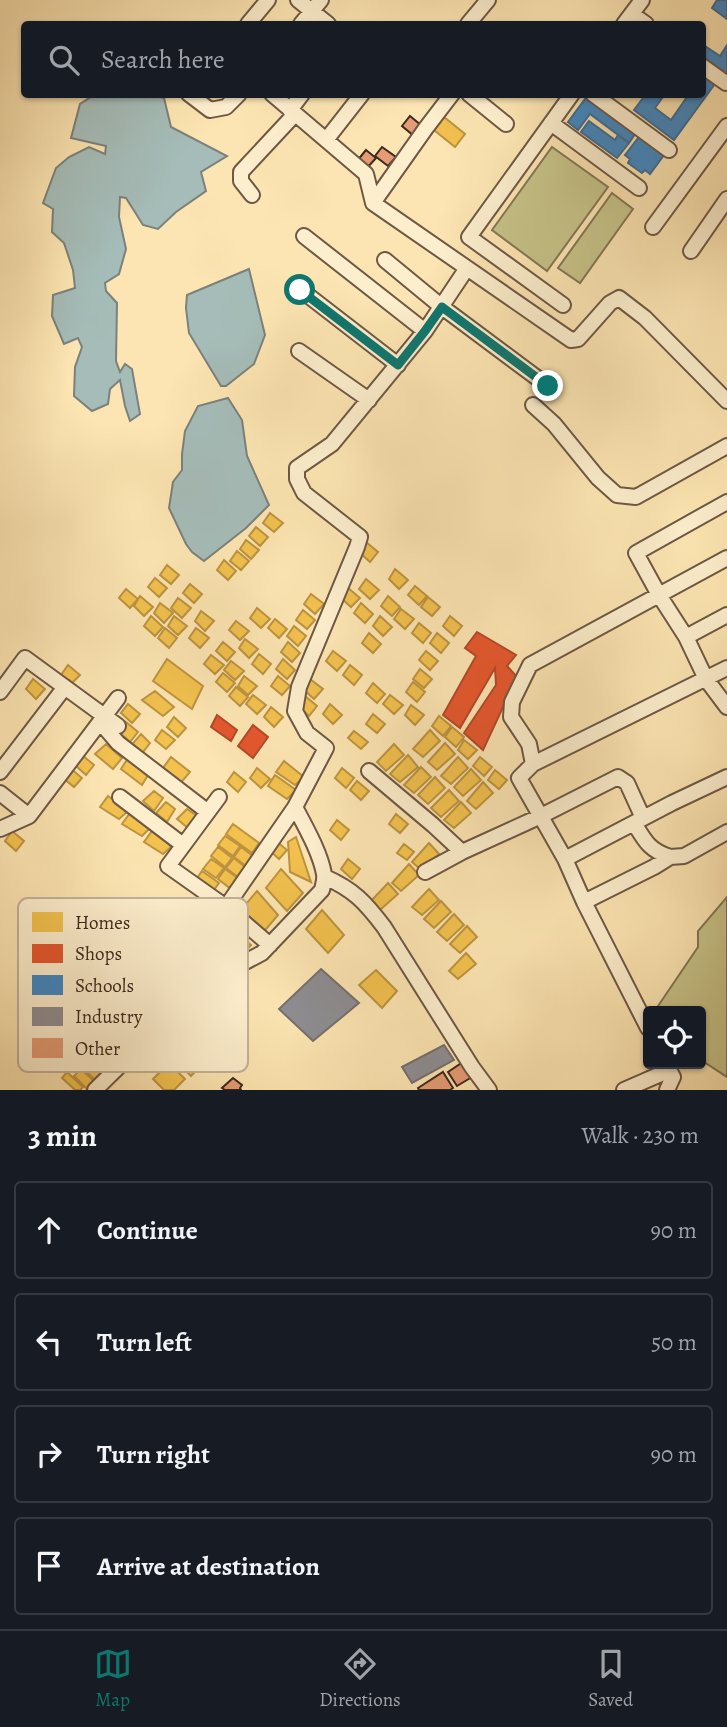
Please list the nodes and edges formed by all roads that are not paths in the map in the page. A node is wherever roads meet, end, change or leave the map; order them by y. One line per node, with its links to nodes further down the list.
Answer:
1 (268, 0): 7 (street)
2 (298, 0): 5 (street)
3 (488, 0): 10 (street)
4 (642, 0): 6 (street)
5 (316, 6): 8 (street); 9 (street)
6 (628, 19)
7 (250, 21)
8 (304, 21)
9 (326, 21)
10 (470, 21)
11 (706, 69): 12 (street)
12 (726, 83)
13 (195, 98): 14 (street)
14 (235, 98)
15 (277, 98): 22 (street)
16 (300, 98): 22 (street)
17 (359, 98): 26 (street)
18 (449, 98): 31 (street)
19 (474, 98): 24 (street)
20 (569, 98): 23 (street)
21 (598, 98): 27 (street)
22 (293, 112): 26 (street); 29 (street)
23 (551, 123): 28 (street); 38 (street)
24 (506, 124)
25 (727, 126): 32 (street)
26 (326, 140): 31 (street)
27 (669, 150)
28 (639, 188)
29 (252, 195)
30 (727, 199): 34 (street)
31 (373, 203): 36 (street)
32 (653, 227)
33 (304, 236): 40 (street)
34 (691, 251)
35 (385, 260): 39 (street)
36 (467, 268): 39 (street); 44 (street)
37 (300, 290): 42 (street)
38 (563, 305)
39 (442, 307): 40 (street); 43 (street)
40 (425, 331): 42 (street)
41 (299, 351): 45 (street)
42 (398, 365): 45 (street)
43 (548, 386)
44 (724, 393)
45 (369, 400): 68 (street)
46 (533, 405): 47 (street)
47 (727, 446)
48 (727, 502): 50 (street)
49 (727, 558): 50 (street)
50 (659, 595): 52 (street); 61 (street)
51 (727, 615): 52 (street)
52 (686, 637): 54 (street)
53 (727, 668): 54 (street)
54 (706, 679): 58 (street); 61 (street)
55 (65, 687): 56 (street); 59 (street); 63 (street)
56 (0, 692)
57 (118, 698): 59 (street)
58 (727, 708)
59 (102, 719): 60 (street); 69 (street); 70 (street)
60 (118, 726)
61 (533, 764): 71 (street)
62 (369, 771): 76 (street)
63 (0, 772)
64 (727, 777): 72 (street)
65 (0, 793): 70 (street)
66 (120, 797): 75 (street)
67 (219, 797): 69 (street)
68 (295, 807): 80 (street); 82 (street)
69 (208, 812): 75 (street)
70 (29, 816): 73 (street)
71 (541, 816): 72 (street); 76 (street); 78 (street)
72 (638, 821): 77 (street); 78 (street)
73 (0, 829)
74 (727, 832): 77 (street)
75 (183, 845): 81 (street)
76 (462, 852): 79 (street)
77 (670, 857): 83 (street)
78 (565, 859): 83 (street)
79 (425, 872)
80 (325, 877): 85 (street); 92 (street)
81 (213, 898)
82 (232, 898)
83 (584, 902): 87 (street)
84 (248, 926): 85 (street)
85 (270, 945): 86 (street)
86 (248, 960)
87 (643, 1018)
88 (664, 1069): 93 (street)
89 (669, 1069): 94 (street)
90 (114, 1072): 91 (street)
91 (96, 1090)
92 (489, 1090)
93 (624, 1090)
94 (667, 1090)

